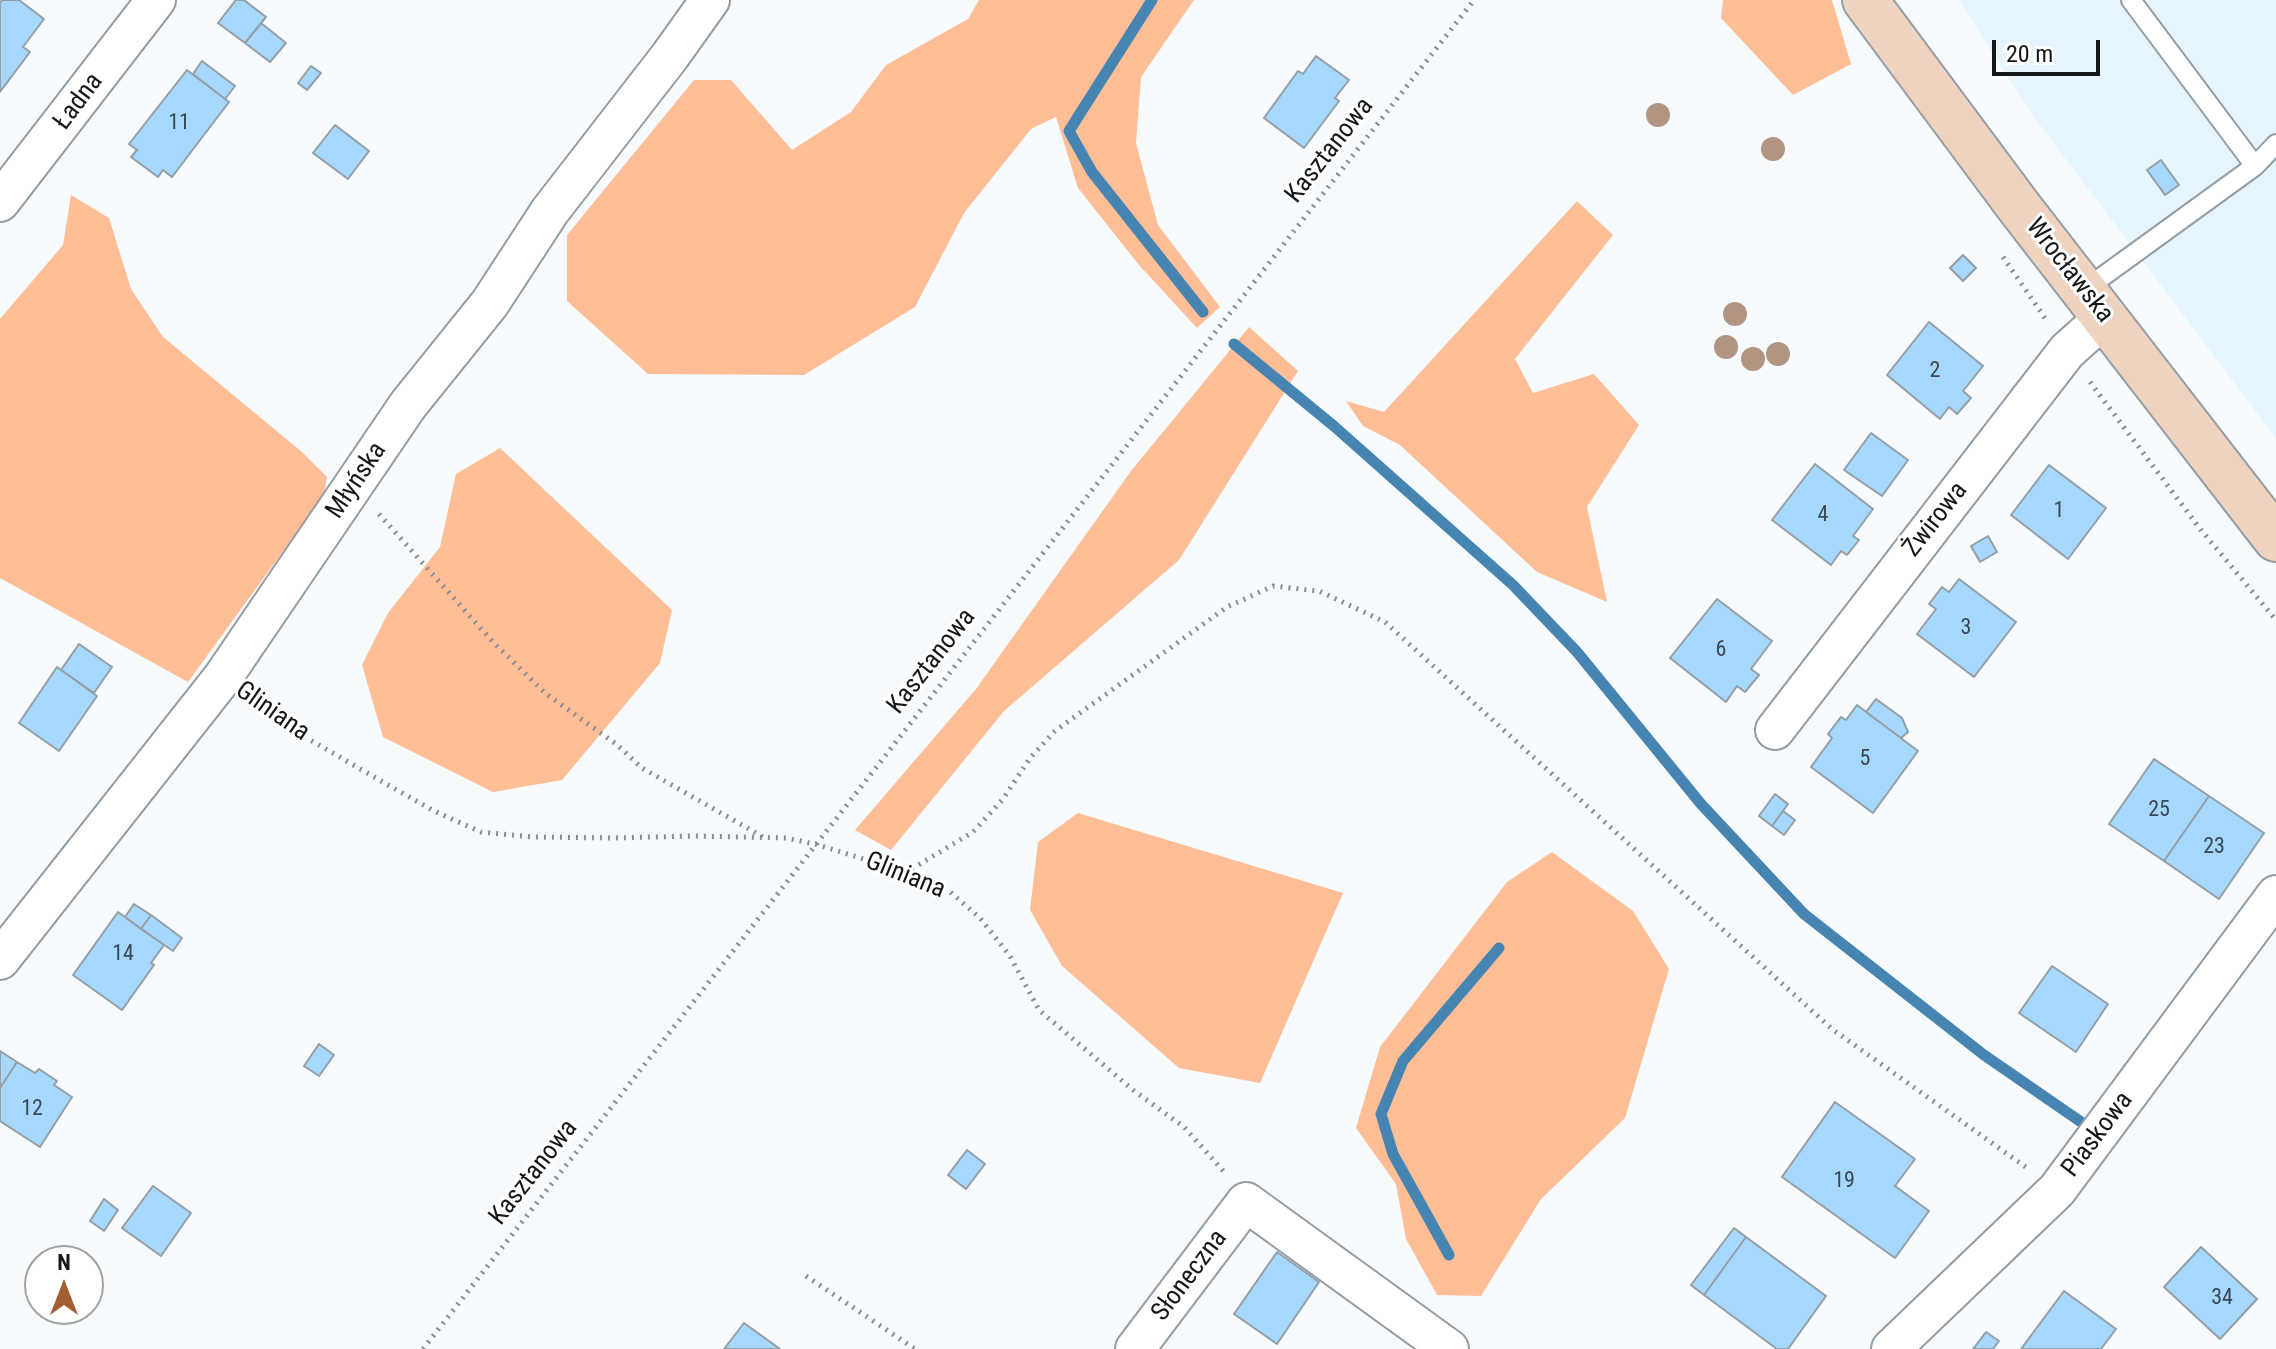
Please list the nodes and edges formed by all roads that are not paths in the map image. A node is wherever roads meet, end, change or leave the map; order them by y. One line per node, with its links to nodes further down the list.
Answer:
1 (156, 0): 7 (street, Ładna)
2 (710, 0): 12 (street, Młyńska)
3 (1865, 0): 8 (main road, Wrocławska)
4 (2131, 0): 6 (lane)
5 (2276, 144): 6 (lane)
6 (2255, 166): 8 (lane)
7 (0, 202)
8 (2094, 304): 9 (main road, Wrocławska); 10 (street, Żwirowa)
9 (2276, 539)
10 (1775, 730)
11 (2276, 895): 15 (street, Piaskowa)
12 (0, 960)
13 (1135, 1349): 14 (street, Słoneczna)
14 (1449, 1349)
15 (1891, 1349)

